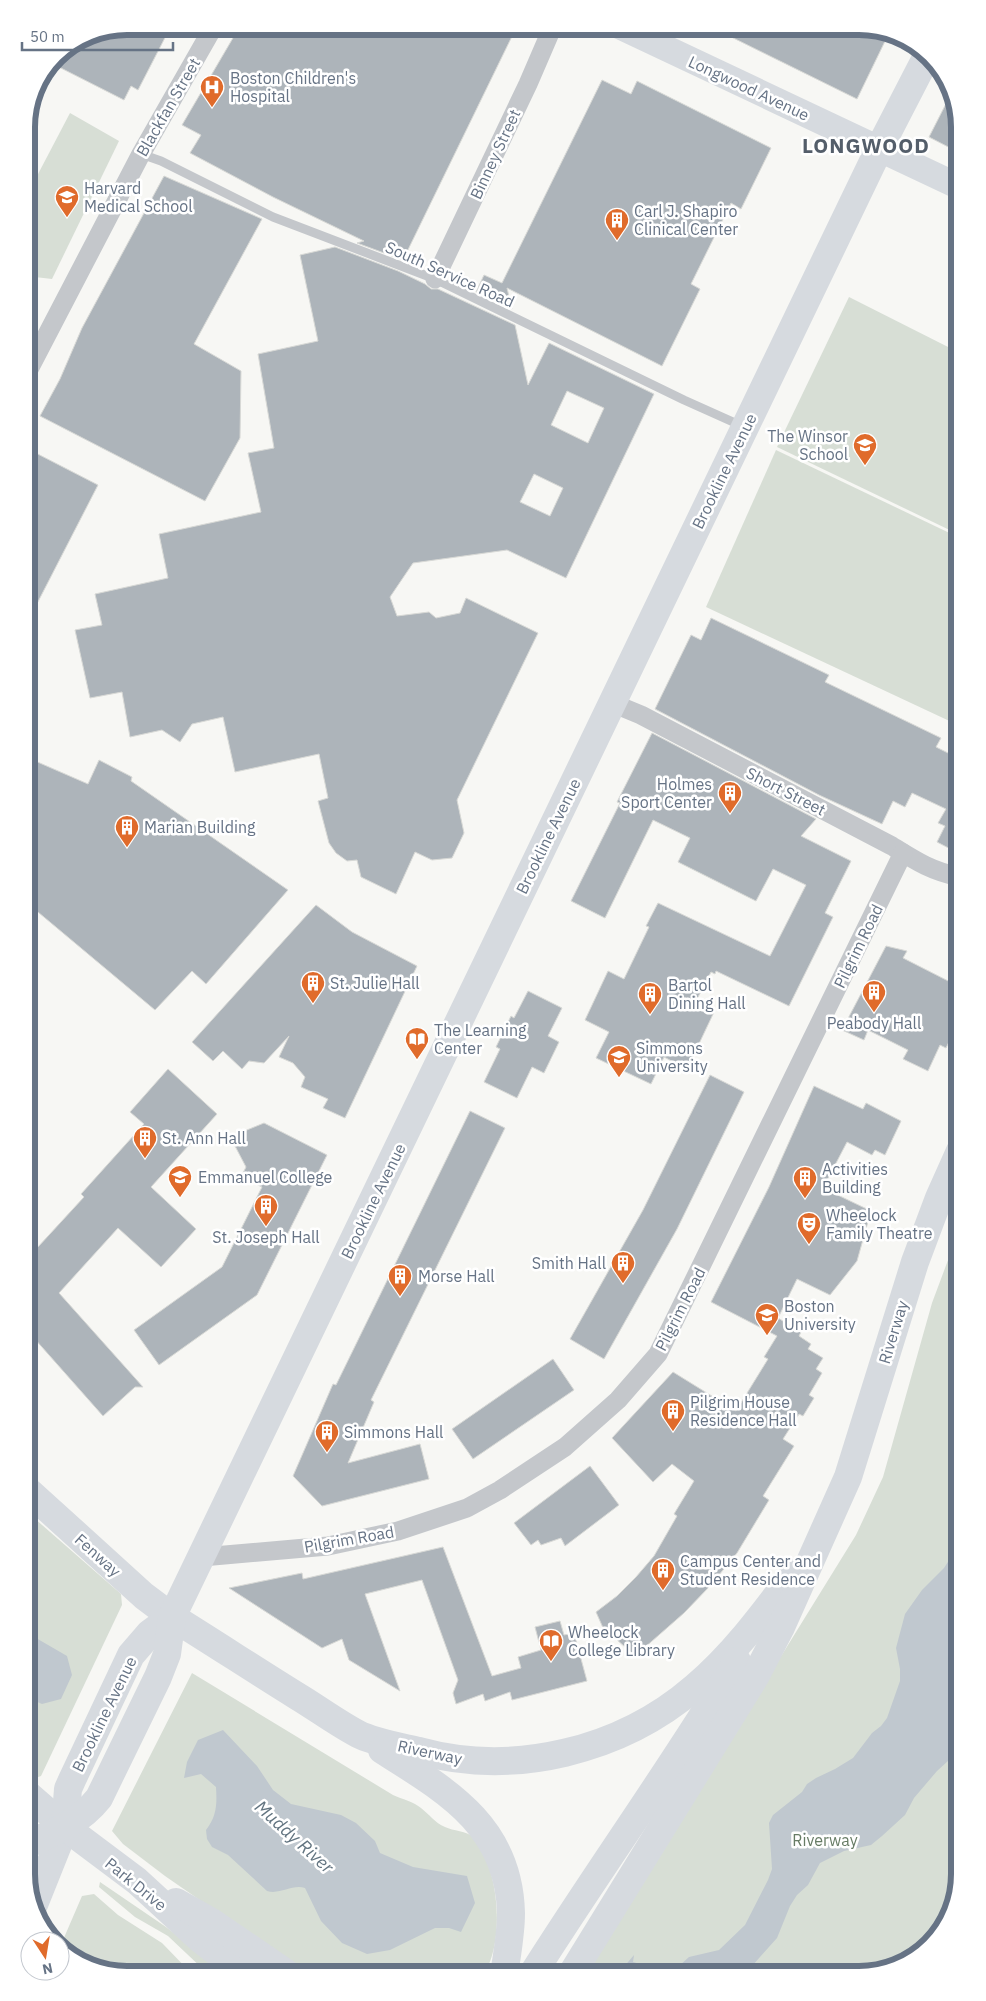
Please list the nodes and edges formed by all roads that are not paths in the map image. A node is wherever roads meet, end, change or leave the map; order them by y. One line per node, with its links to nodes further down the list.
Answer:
1 (209, 35): 6 (street, Blackfan Street)
2 (549, 35): 8 (street, Binney Street)
3 (637, 35): 5 (main road, Longwood Avenue)
4 (924, 62): 5 (main road, Brookline Avenue)
5 (879, 149): 7 (main road, Longwood Avenue); 10 (main road, Brookline Avenue)
6 (141, 154): 8 (lane, South Service Road); 9 (street, Blackfan Street)
7 (951, 184)
8 (435, 280): 10 (lane, South Service Road)
9 (35, 357)
10 (745, 427): 11 (main road, Brookline Avenue)
11 (612, 703): 12 (street, Short Street); 17 (main road, Brookline Avenue)
12 (903, 853): 13 (street, Short Street); 17 (street, Pilgrim Road)
13 (951, 876)
14 (951, 1171): 16 (main road, Riverway)
15 (35, 1497): 19 (main road, Fenway)
16 (831, 1515): 18 (main road, Riverway); 30 (main road, Riverway)
17 (202, 1557): 19 (main road, Brookline Avenue)
18 (777, 1596): 20 (main road, Riverway); 29 (main road)
19 (172, 1617): 20 (main road, Riverway); 22 (main road, Brookline Avenue)
20 (359, 1735): 28 (main road)
21 (35, 1801): 22 (main road, Park Drive)
22 (65, 1827): 23 (main road, Brookline Avenue); 24 (main road, Park Drive); 25 (main road)
23 (35, 1841)
24 (137, 1881): 26 (main road, Park Drive); 27 (main road)
25 (38, 1896)
26 (235, 1966)
27 (276, 1966)
28 (505, 1966)
29 (538, 1966)
30 (577, 1966)

